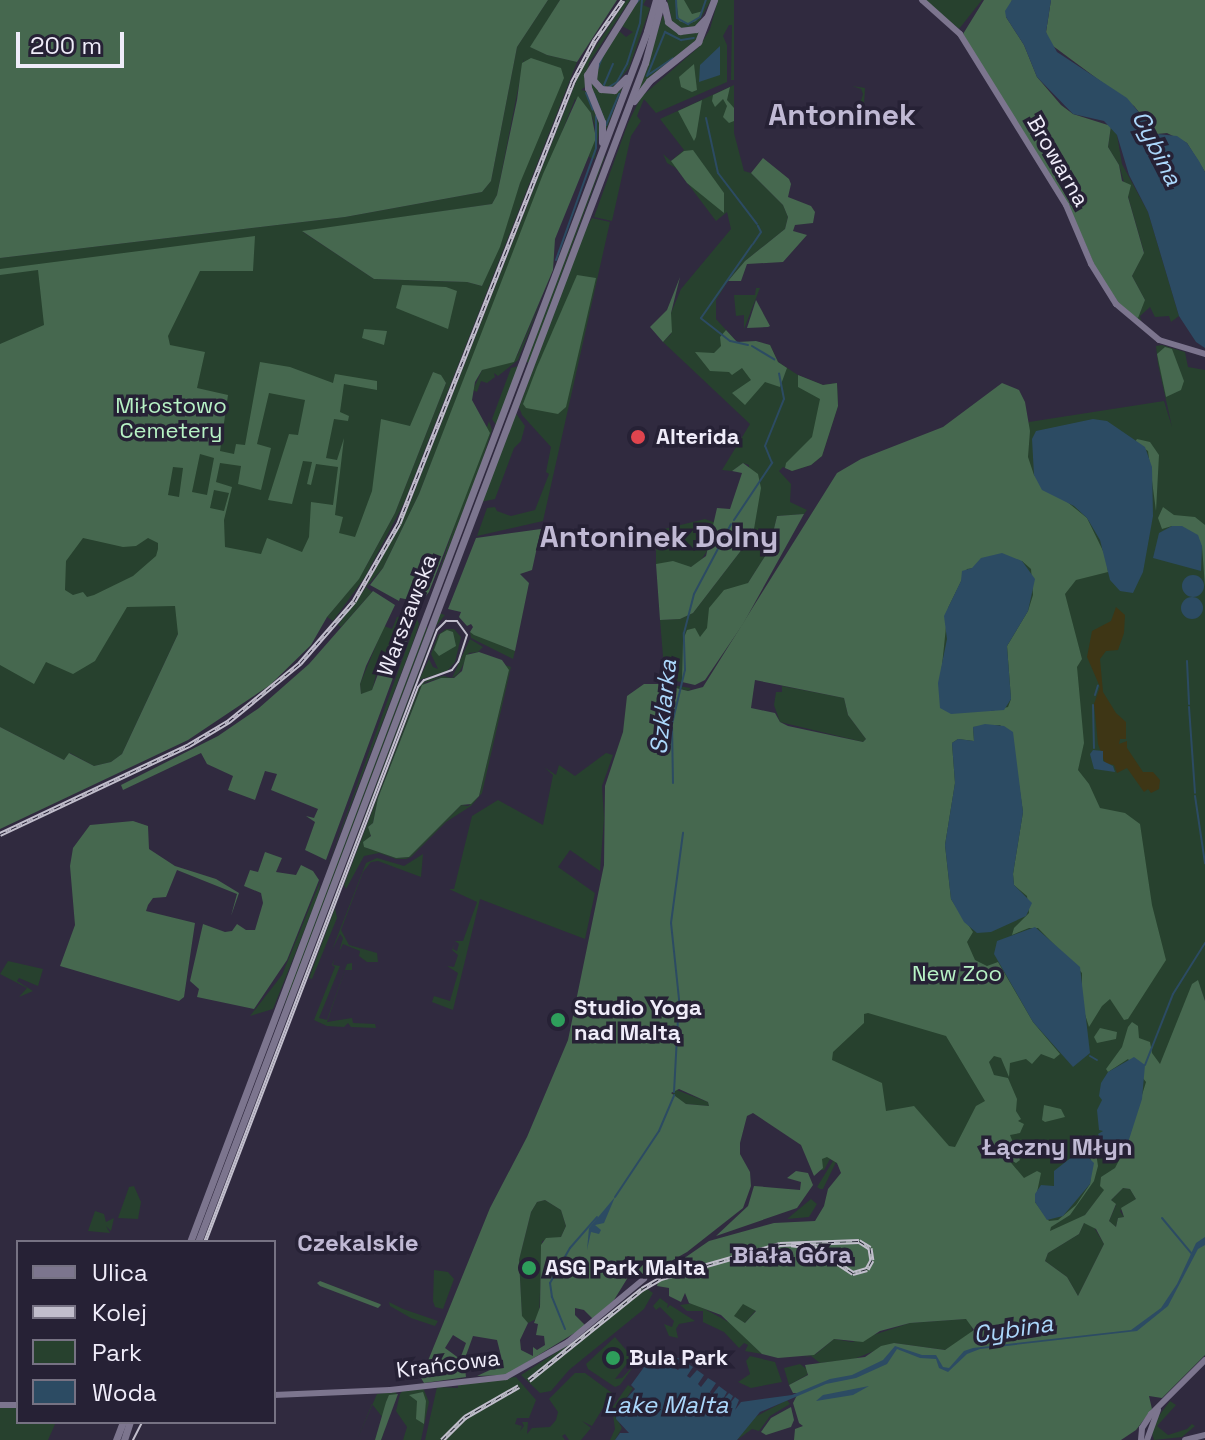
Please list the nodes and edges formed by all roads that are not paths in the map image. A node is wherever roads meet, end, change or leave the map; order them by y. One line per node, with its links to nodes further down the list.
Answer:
1 (634, 0): 7 (main road)
2 (656, 0): 8 (main road, Warszawska)
3 (663, 0): 6 (main road); 9 (main road, Warszawska)
4 (714, 0): 6 (main road)
5 (922, 0): 11 (street, Browarna)
6 (710, 11): 9 (main road)
7 (602, 47): 8 (main road); 10 (main road)
8 (634, 66): 10 (main road, Warszawska)
9 (623, 120): 12 (main road, Warszawska)
10 (596, 168): 12 (main road, Warszawska)
11 (1205, 354)
12 (526, 365): 13 (main road, Warszawska); 14 (main road, Warszawska)
13 (470, 500): 14 (main road); 15 (main road, Warszawska)
14 (477, 507): 16 (main road, Warszawska)
15 (191, 1240)
16 (199, 1240)
17 (644, 1279): 19 (street, Krańcowa)
18 (1205, 1360): 21 (street); 22 (street)
19 (276, 1395)
20 (1205, 1435): 23 (street)
21 (1141, 1440)
22 (1147, 1440)
23 (1185, 1440)

